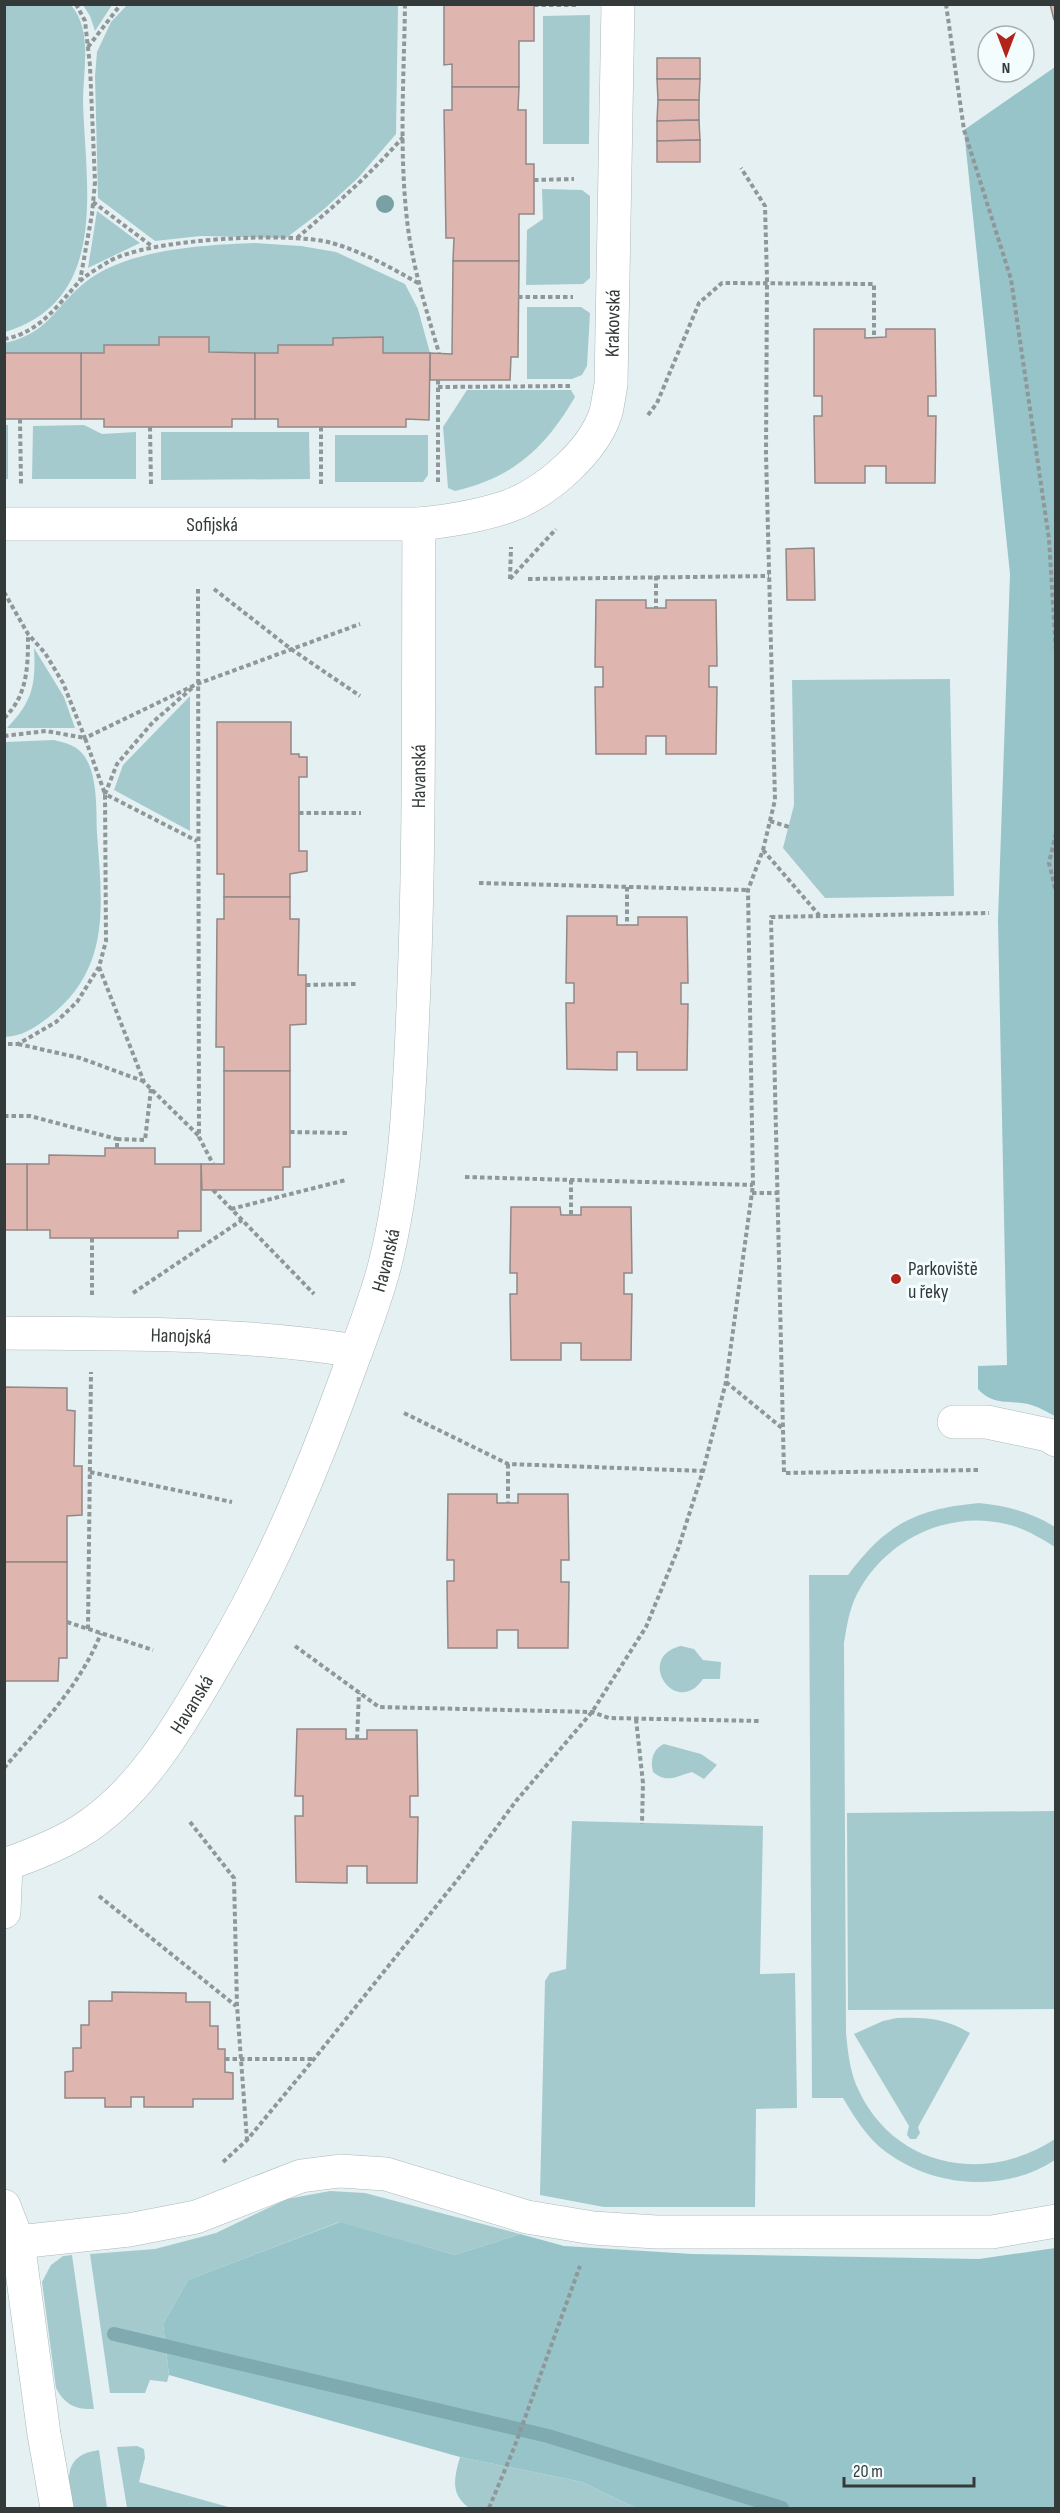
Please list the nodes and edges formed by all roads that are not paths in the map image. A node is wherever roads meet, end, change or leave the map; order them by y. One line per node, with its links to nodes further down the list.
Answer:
1 (618, 4): 2 (street, Krakovská)
2 (428, 523): 3 (street, Sofijská); 5 (street, Havanská)
3 (4, 524)
4 (4, 1333): 5 (street, Hanojská)
5 (356, 1351): 8 (street, Havanská)
6 (954, 1422): 7 (street)
7 (1056, 1440)
8 (5, 1864): 9 (street)
9 (4, 1912)
10 (4, 2206): 12 (street)
11 (1056, 2221): 12 (street)
12 (18, 2242): 13 (street)
13 (57, 2508)

